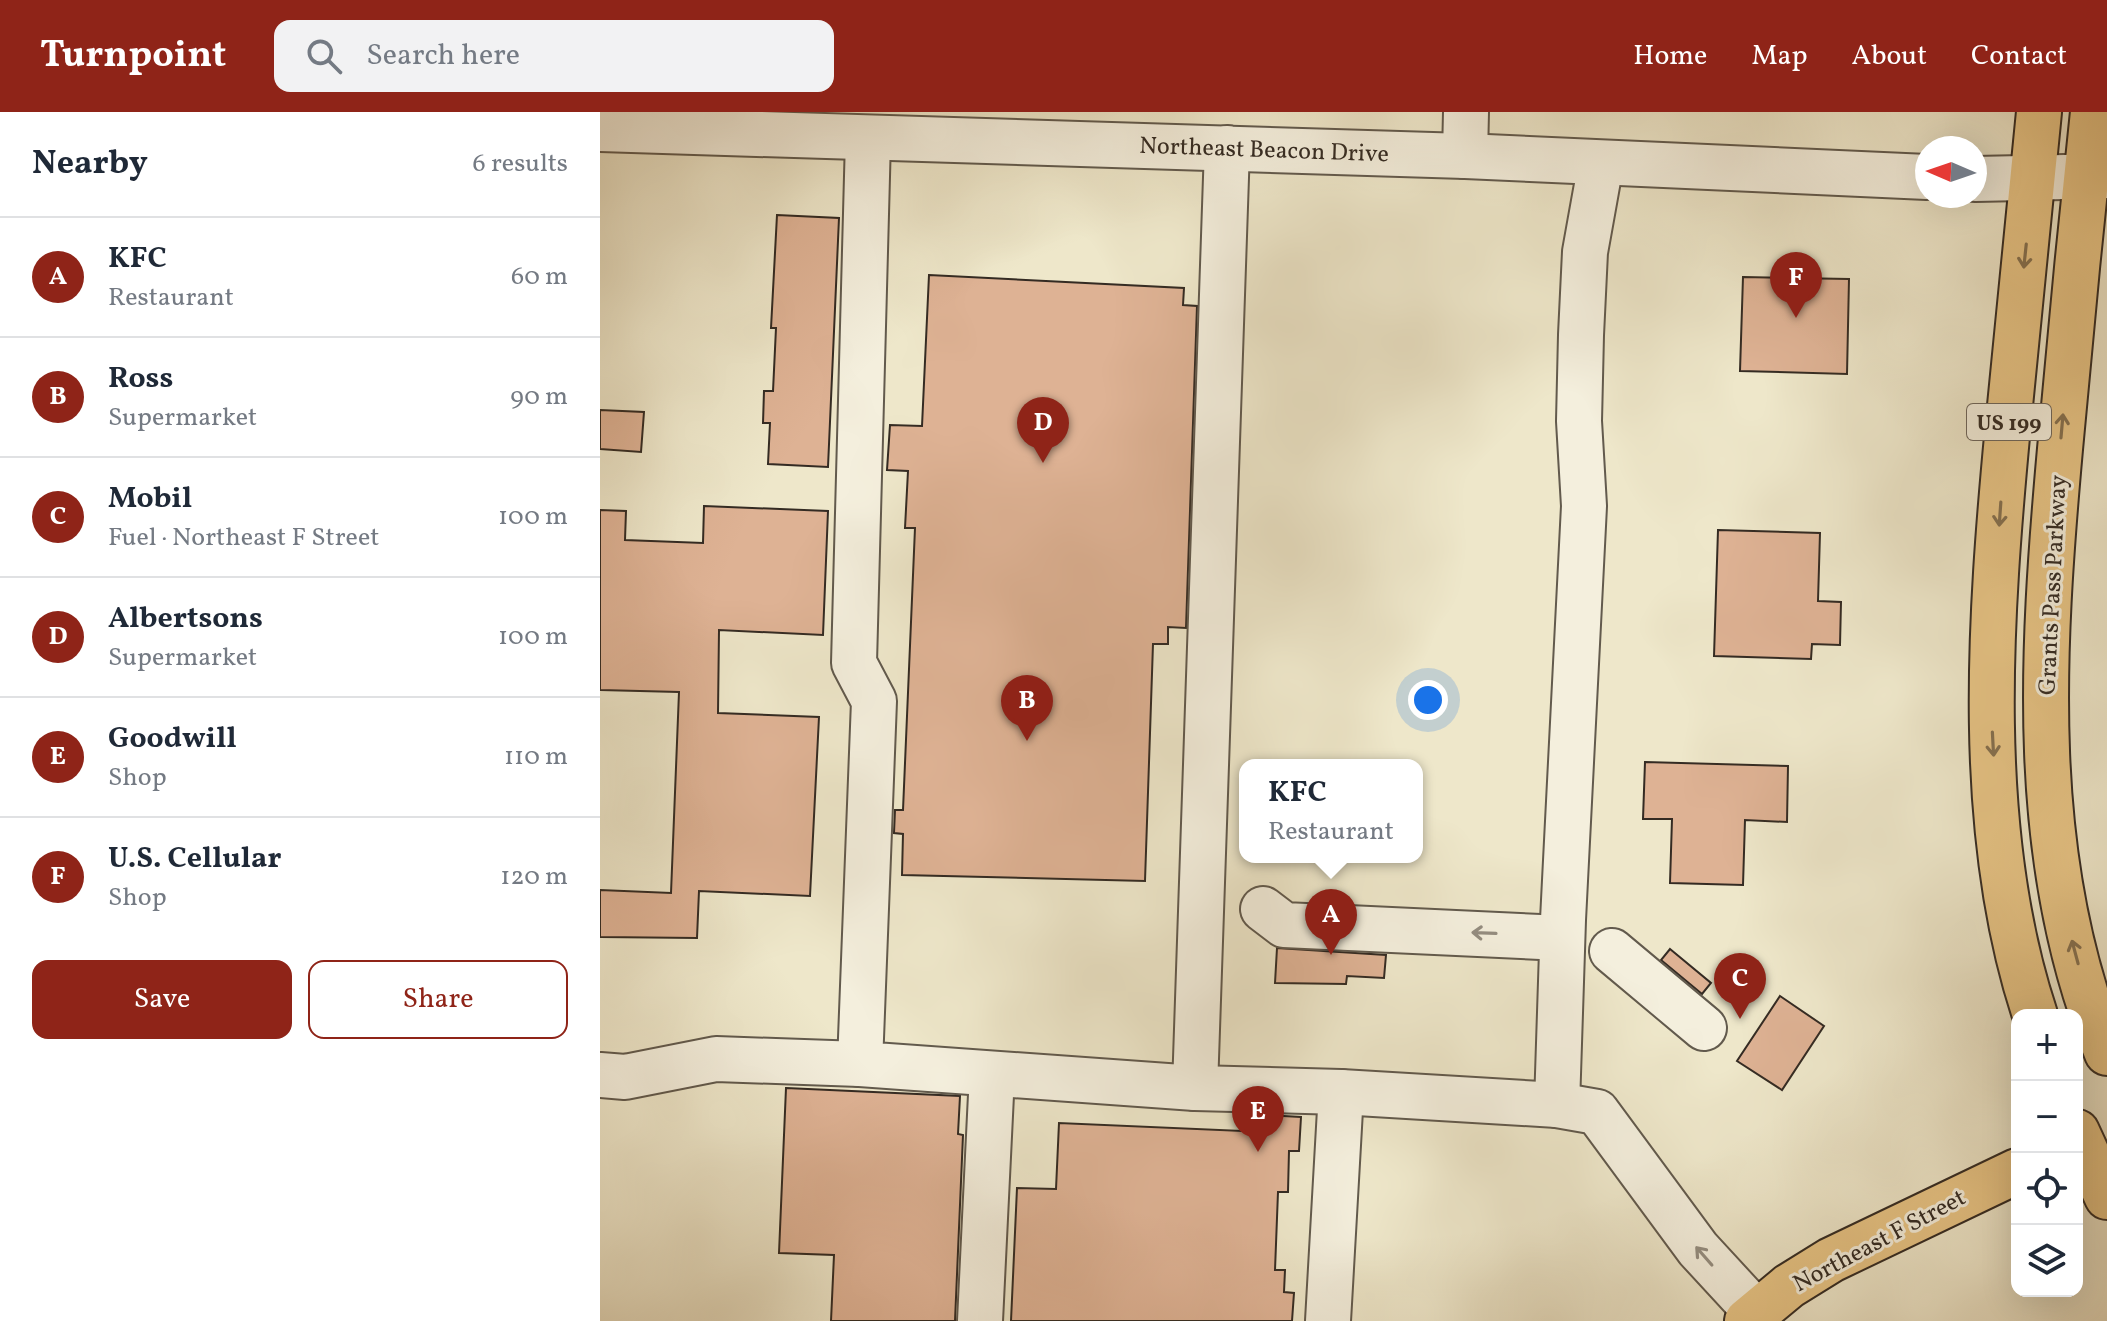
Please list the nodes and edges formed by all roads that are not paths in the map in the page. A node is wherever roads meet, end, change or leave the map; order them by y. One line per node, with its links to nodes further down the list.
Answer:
1 (1466, 112): 8 (street)
2 (2039, 112): 12 (main road, US 199)
3 (2093, 112): 11 (main road, Grants Pass Parkway / US 199)
4 (1121, 128): 6 (street, Northeast Beacon Drive); 7 (street, Northeast Beacon Drive)
5 (600, 129): 6 (street, Northeast Beacon Drive)
6 (868, 139): 20 (street)
7 (1227, 148): 8 (street, Northeast Beacon Drive); 23 (street)
8 (1465, 156): 9 (street, Northeast Beacon Drive)
9 (1601, 163): 10 (street, Northeast Beacon Drive); 15 (street)
10 (1915, 176)
11 (2097, 176): 12 (street); 19 (main road, Grants Pass Parkway / US 199, one-way to 11)
12 (2032, 178): 13 (street); 17 (main road, US 199, one-way to 17)
13 (1987, 179)
14 (1263, 909): 15 (street, one-way to 14)
15 (1562, 938): 25 (street)
16 (1612, 951): 18 (street)
17 (2033, 1009)
18 (1704, 1028)
19 (2107, 1053)
20 (860, 1064): 21 (street); 22 (street)
21 (992, 1074): 23 (street); 30 (street)
22 (600, 1075)
23 (1195, 1088): 24 (street)
24 (1341, 1092): 25 (street); 31 (street)
25 (1557, 1105): 29 (street, one-way to 25)
26 (2086, 1138): 28 (main road)
27 (2011, 1174): 29 (main road, Northeast F Street)
28 (2107, 1197)
29 (1752, 1317)
30 (980, 1321)
31 (1328, 1321)

